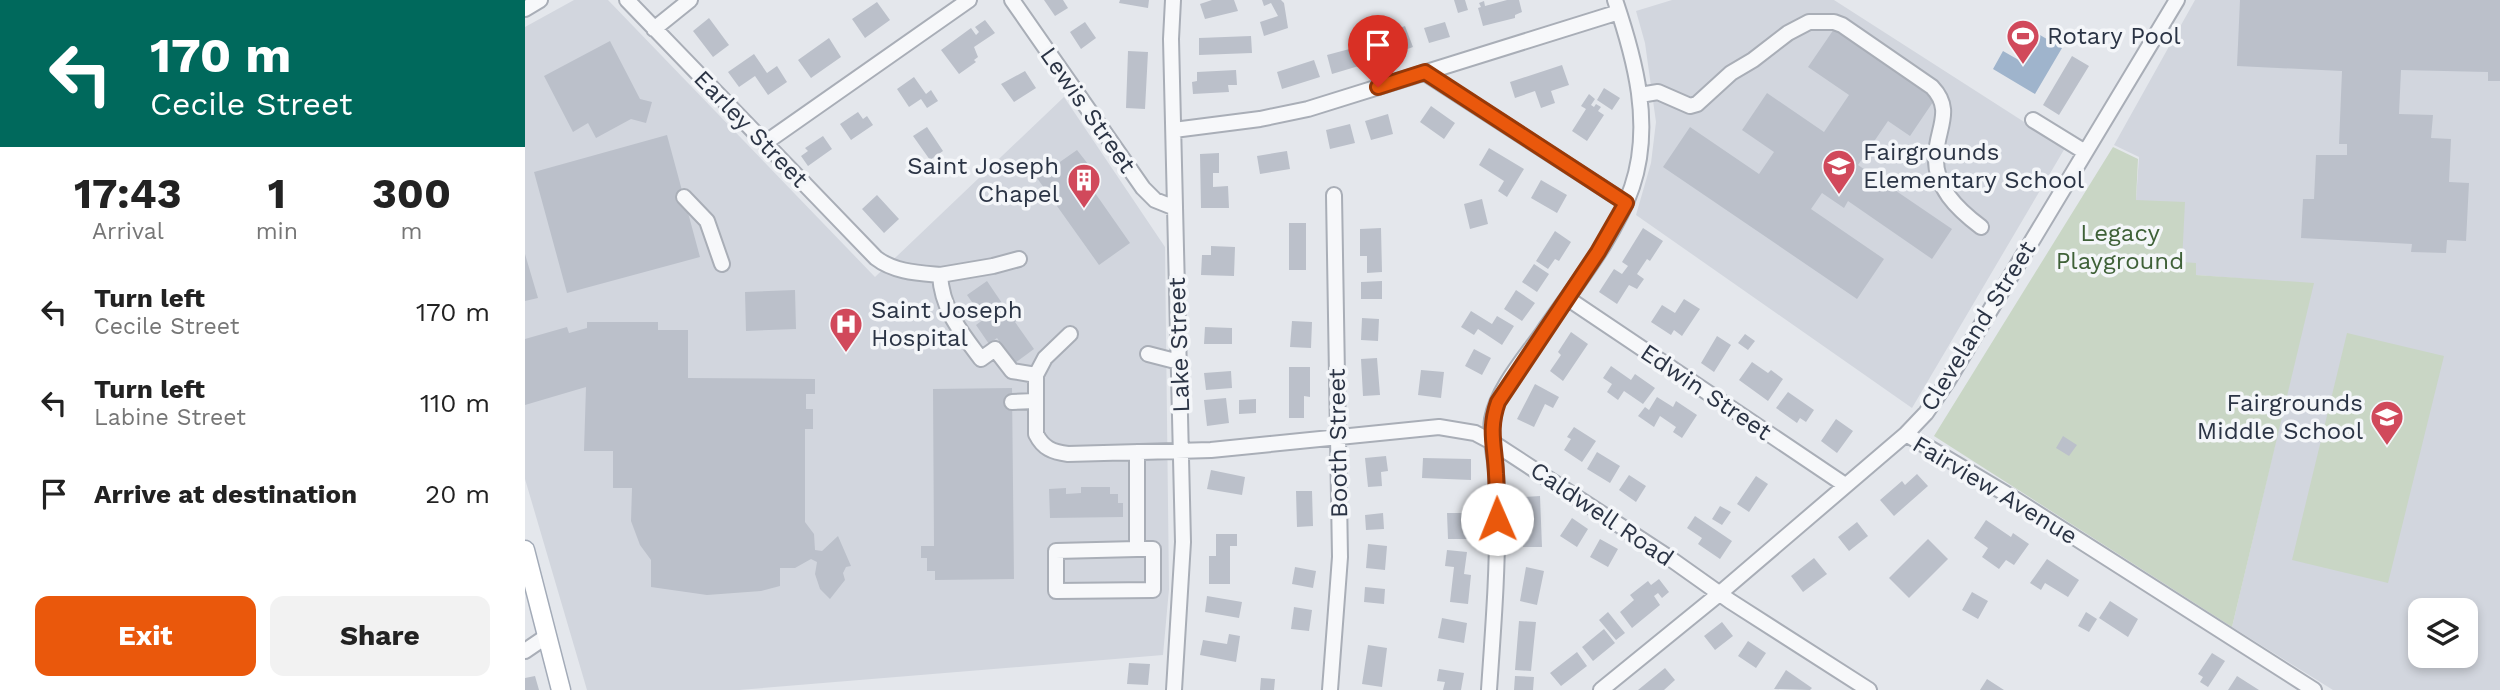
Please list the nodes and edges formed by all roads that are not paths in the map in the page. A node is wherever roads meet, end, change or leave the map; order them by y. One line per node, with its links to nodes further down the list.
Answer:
1 (540, 0): 9 (street)
2 (627, 0): 10 (street, Earley Street)
3 (690, 0): 10 (street)
4 (969, 0): 15 (street)
5 (1012, 0): 20 (street, Lewis Street)
6 (1173, 0): 14 (street, Lake Street)
7 (2177, 0): 16 (street, Cleveland Street)
8 (1617, 6): 11 (street); 12 (street)
9 (525, 9)
10 (654, 29): 15 (street, Earley Street)
11 (1425, 72): 14 (street); 19 (street)
12 (1640, 95): 19 (street); 21 (street)
13 (2033, 120): 16 (street)
14 (1174, 130): 20 (street, Lake Street)
15 (765, 143): 24 (street, Earley Street)
16 (2085, 152): 32 (street, Cleveland Street)
17 (1334, 195): 33 (street, Booth Street)
18 (684, 197): 23 (street)
19 (1626, 203): 25 (street)
20 (1175, 208): 28 (street, Lake Street)
21 (1981, 227)
22 (1019, 259): 24 (street)
23 (722, 264)
24 (940, 275): 29 (street)
25 (1567, 298): 34 (street); 37 (street, Edwin Street)
26 (1069, 334): 29 (street)
27 (1148, 354): 28 (street)
28 (1179, 362): 36 (street, Lake Street)
29 (1036, 375): 30 (street, Caldwell Road)
30 (1035, 401): 31 (street); 35 (street, Caldwell Road)
31 (1012, 402)
32 (1906, 434): 37 (street, Fairview Avenue); 49 (street, Fairview Avenue)
33 (1337, 437): 34 (street, Caldwell Road); 36 (street, Caldwell Road); 46 (street, Booth Street)
34 (1492, 442): 40 (street, Caldwell Road); 47 (street)
35 (1137, 452): 36 (street, Caldwell Road); 38 (street)
36 (1182, 452): 45 (street, Lake Street)
37 (1845, 485): 40 (street, Fairview Avenue)
38 (1137, 550): 38 (street)
39 (525, 551): 41 (main road)
40 (1719, 594): 43 (street, Caldwell Road); 48 (street, Fairview Avenue)
41 (548, 636): 42 (street); 44 (main road)
42 (525, 650)
43 (1862, 688)
44 (561, 690)
45 (1174, 690)
46 (1329, 690)
47 (1489, 690)
48 (1601, 690)
49 (2314, 690)

